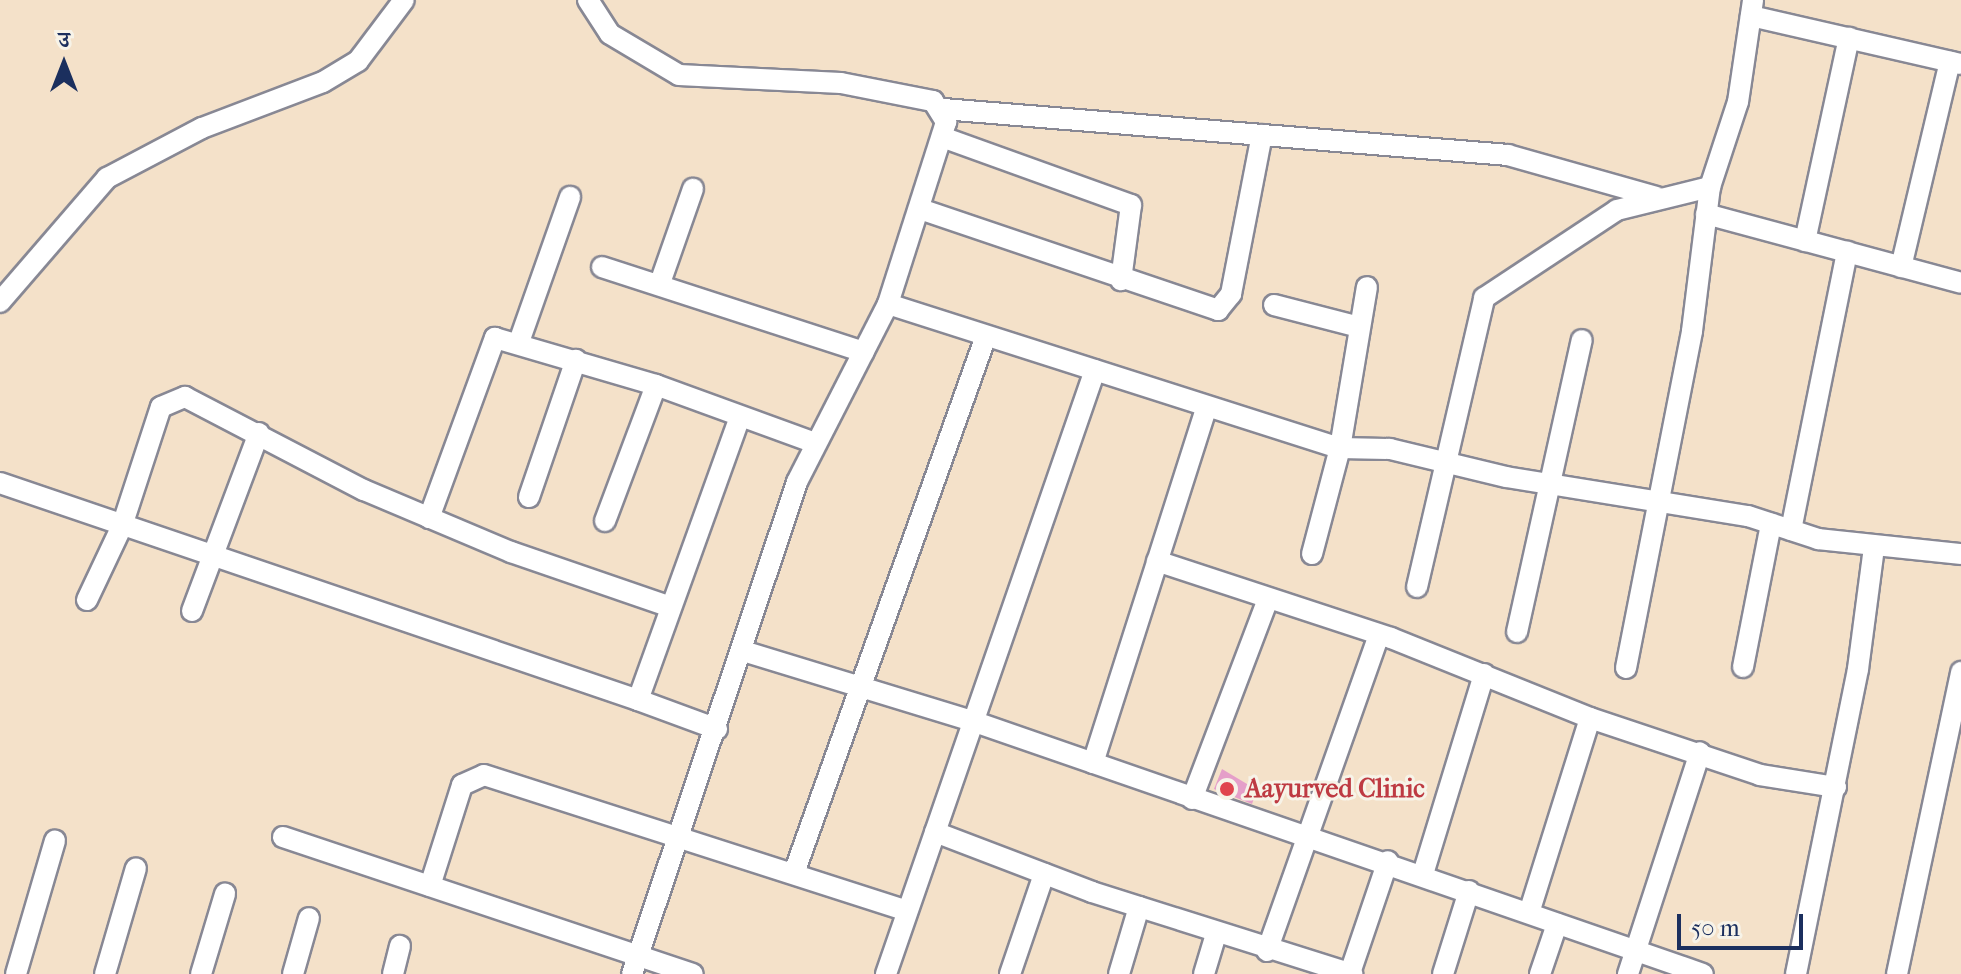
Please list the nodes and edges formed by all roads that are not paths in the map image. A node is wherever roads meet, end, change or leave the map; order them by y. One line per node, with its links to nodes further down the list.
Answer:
1 (404, 0): 23 (street)
2 (588, 0): 6 (street)
3 (1752, 8): 4 (street); 9 (street)
4 (1849, 38): 5 (street); 15 (street)
5 (1956, 63): 18 (street)
6 (943, 109): 7 (street); 8 (street)
7 (1262, 135): 12 (street); 19 (street)
8 (942, 137): 13 (street); 19 (street)
9 (1710, 187): 12 (street); 14 (street)
10 (693, 189): 20 (street)
11 (570, 197): 29 (street)
12 (1656, 197): 39 (street)
13 (920, 209): 19 (street); 24 (street)
14 (1706, 214): 15 (street); 43 (street)
15 (1805, 241): 16 (street)
16 (1847, 252): 18 (street); 47 (street)
17 (602, 267): 20 (street)
18 (1901, 267): 21 (street)
19 (1121, 280)
20 (660, 283): 30 (street)
21 (1961, 283)
22 (1367, 287): 26 (street)
23 (0, 302)
24 (888, 304): 27 (street); 30 (street)
25 (1274, 305): 26 (street)
26 (1359, 327): 38 (street)
27 (986, 336): 32 (street); 65 (street)
28 (1582, 340): 41 (street)
29 (519, 342): 31 (street); 44 (street)
30 (864, 352): 37 (street)
31 (576, 360): 33 (street); 42 (street)
32 (1095, 370): 34 (street); 68 (street)
33 (656, 385): 35 (street); 45 (street)
34 (1206, 409): 38 (street); 52 (street)
35 (740, 417): 37 (street); 56 (street)
36 (259, 433): 44 (street); 46 (street); 51 (street)
37 (813, 442): 60 (street)
38 (1340, 448): 39 (street); 49 (street)
39 (1444, 462): 41 (street); 53 (street)
40 (0, 483): 46 (street)
41 (1553, 485): 43 (street); 58 (street)
42 (529, 497)
43 (1654, 502): 47 (street); 62 (street)
44 (429, 518): 56 (street)
45 (605, 521)
46 (122, 526): 51 (street); 55 (street)
47 (1781, 527): 48 (street); 61 (street)
48 (1874, 547): 50 (street); 72 (street)
49 (1312, 554)
50 (1961, 554)
51 (210, 558): 57 (street); 66 (street)
52 (1157, 561): 54 (street); 71 (street)
53 (1417, 587)
54 (1268, 599): 59 (street); 73 (street)
55 (87, 600)
56 (671, 607): 66 (street)
57 (192, 611)
58 (1517, 632)
59 (1379, 635): 64 (street); 75 (street)
60 (743, 651): 65 (street); 69 (street)
61 (1743, 667)
62 (1626, 668)
63 (1961, 672): 113 (street)
64 (1484, 674): 67 (street); 83 (street)
65 (860, 688): 68 (street); 81 (street)
66 (638, 700): 69 (street)
67 (1590, 718): 70 (street); 89 (street)
68 (975, 722): 71 (street); 74 (street)
69 (717, 729): 77 (street)
70 (1700, 752): 72 (street); 95 (street)
71 (1093, 763): 73 (street)
72 (1836, 787): 112 (street)
73 (1192, 799): 75 (street)
74 (935, 832): 82 (street); 88 (street)
75 (1304, 833): 79 (street); 94 (street)
76 (283, 837): 84 (street)
77 (678, 840): 81 (street); 84 (street); 96 (street)
78 (55, 841): 98 (street)
79 (1388, 861): 83 (street); 108 (street)
80 (136, 868): 99 (street)
81 (794, 873): 88 (street)
82 (1044, 874): 87 (street); 105 (street)
83 (1423, 874): 85 (street)
84 (430, 886): 96 (street)
85 (1469, 891): 89 (street); 109 (street)
86 (225, 894): 100 (street)
87 (1139, 907): 92 (street); 106 (street)
88 (907, 911): 104 (street)
89 (1529, 913): 91 (street)
90 (309, 918): 101 (street)
91 (1557, 924): 95 (street); 110 (street)
92 (1216, 934): 94 (street); 107 (street)
93 (400, 946): 102 (street)
94 (1267, 951): 97 (street)
95 (1630, 964): 111 (street)
96 (635, 965): 103 (street)
97 (1294, 966): 108 (street)
98 (16, 974)
99 (105, 974)
100 (201, 974)
101 (293, 974)
102 (393, 974)
103 (693, 974)
104 (886, 974)
105 (1010, 974)
106 (1119, 974)
107 (1204, 974)
108 (1351, 974)
109 (1443, 974)
110 (1540, 974)
111 (1703, 974)
112 (1796, 974)
113 (1897, 974)

